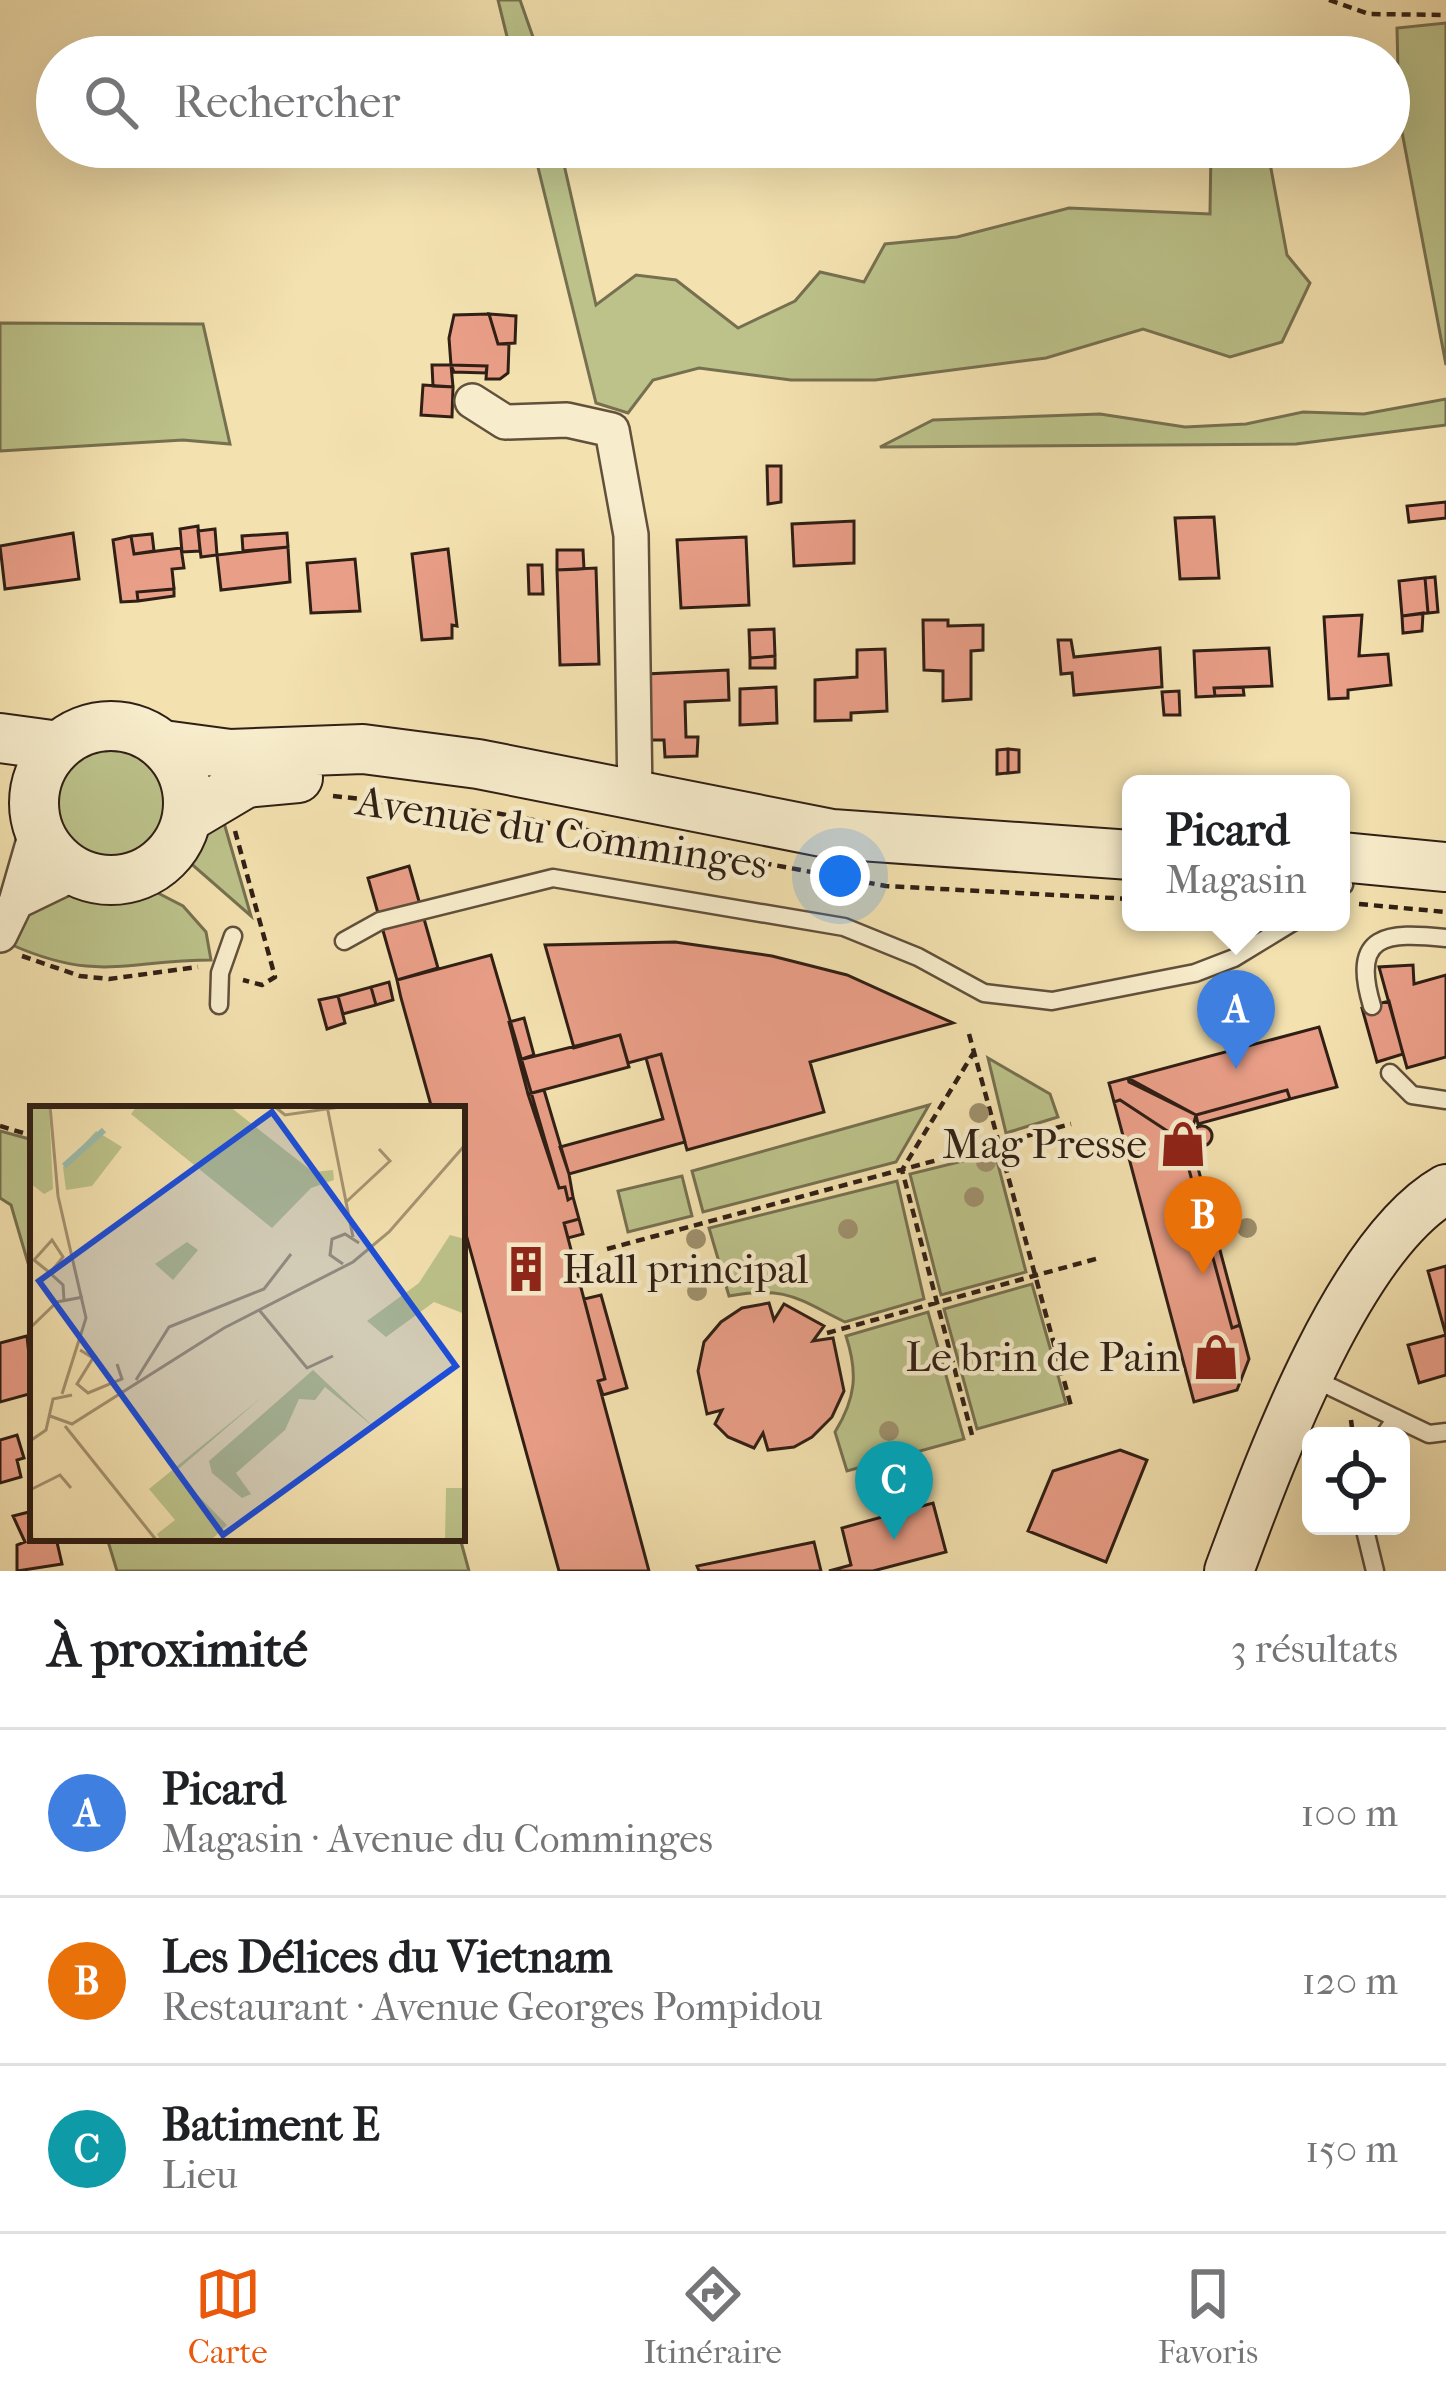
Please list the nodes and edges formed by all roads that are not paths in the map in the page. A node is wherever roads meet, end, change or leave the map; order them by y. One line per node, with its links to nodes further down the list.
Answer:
1 (472, 401): 5 (street)
2 (0, 738): 4 (main road)
3 (163, 745): 4 (main road); 5 (main road, Avenue du Comminges); 7 (main road)
4 (59, 746): 6 (main road)
5 (635, 797): 8 (main road, Avenue du Comminges)
6 (24, 804): 10 (main road); 15 (street)
7 (210, 821): 10 (main road); 11 (main road, Avenue du Comminges)
8 (1122, 853)
9 (1446, 867): 12 (main road)
10 (78, 872): 15 (street)
11 (1122, 879)
12 (1350, 882)
13 (1350, 884): 14 (main road)
14 (1446, 893)
15 (16, 902): 20 (street)
16 (1279, 931): 19 (lane)
17 (233, 936): 21 (lane)
18 (1446, 938): 22 (lane)
19 (344, 941)
20 (6, 944)
21 (218, 1005)
22 (1372, 1006)
23 (1390, 1072): 24 (lane)
24 (1446, 1100)
25 (1446, 1189): 26 (main road)
26 (1310, 1376): 27 (lane); 31 (main road)
27 (1396, 1418): 28 (lane); 29 (lane)
28 (1390, 1427)
29 (1446, 1432)
30 (1366, 1535): 32 (lane)
31 (1228, 1571)
32 (1374, 1571)

